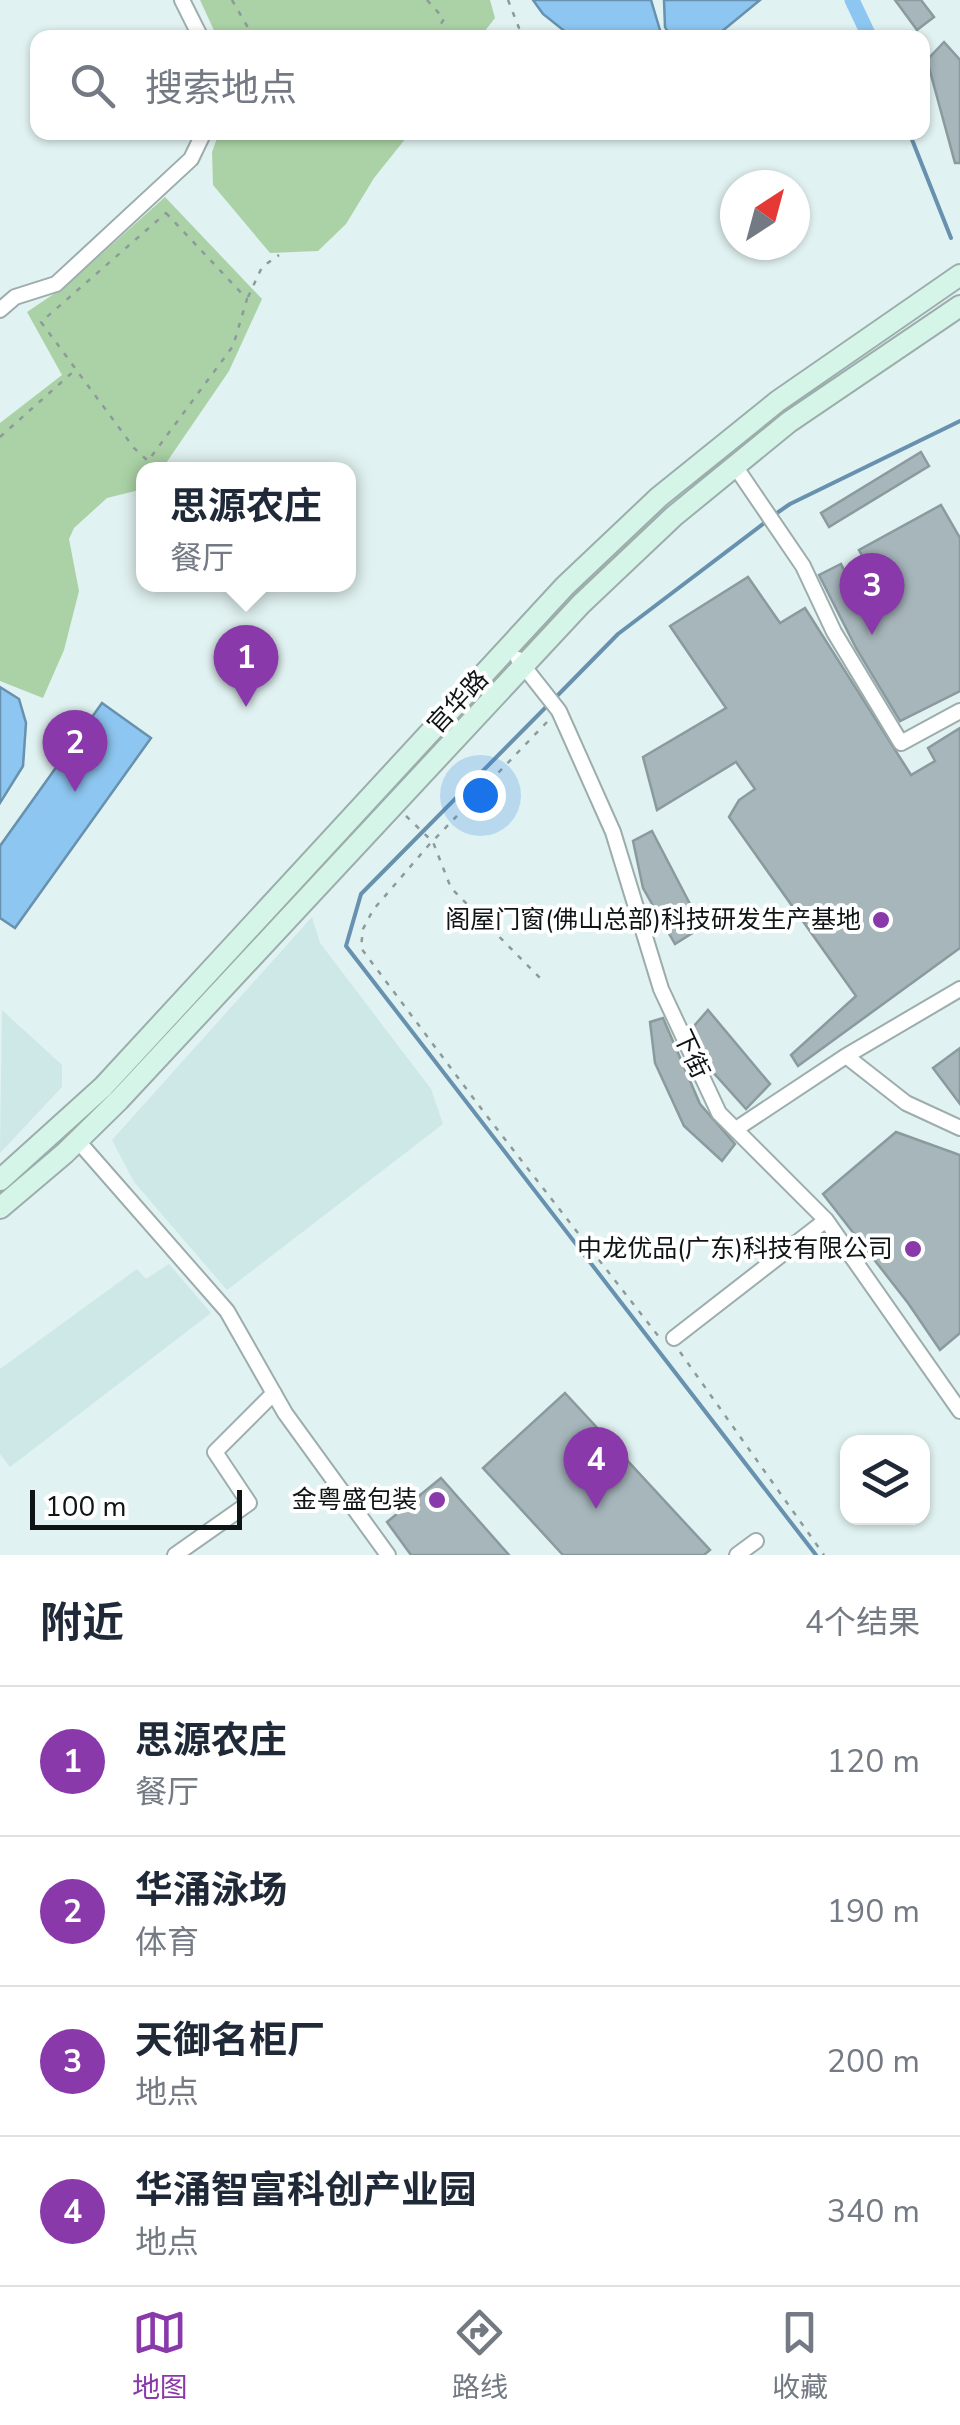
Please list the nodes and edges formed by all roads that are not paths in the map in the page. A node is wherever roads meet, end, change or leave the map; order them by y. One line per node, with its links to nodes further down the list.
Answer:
1 (182, 0): 2 (street)
2 (197, 30)
3 (200, 140): 6 (street)
4 (960, 275): 8 (main road, 官华路)
5 (960, 306): 7 (main road, 官华路)
6 (0, 310)
7 (735, 466): 9 (main road, 官华路); 10 (street)
8 (508, 647): 9 (street, 下街); 16 (main road, 官华路)
9 (523, 666): 14 (street, 下街); 15 (main road, 官华路)
10 (960, 711)
11 (960, 990): 12 (street)
12 (846, 1056): 13 (street); 14 (street)
13 (960, 1128)
14 (736, 1129): 18 (street, 下街)
15 (78, 1141): 17 (main road, 官华路); 20 (street)
16 (0, 1180)
17 (0, 1208)
18 (826, 1220): 19 (street); 21 (street, 下街)
19 (671, 1342)
20 (274, 1393): 23 (street); 24 (street)
21 (960, 1411)
22 (756, 1542): 25 (street)
23 (175, 1555)
24 (388, 1555)
25 (737, 1555)

